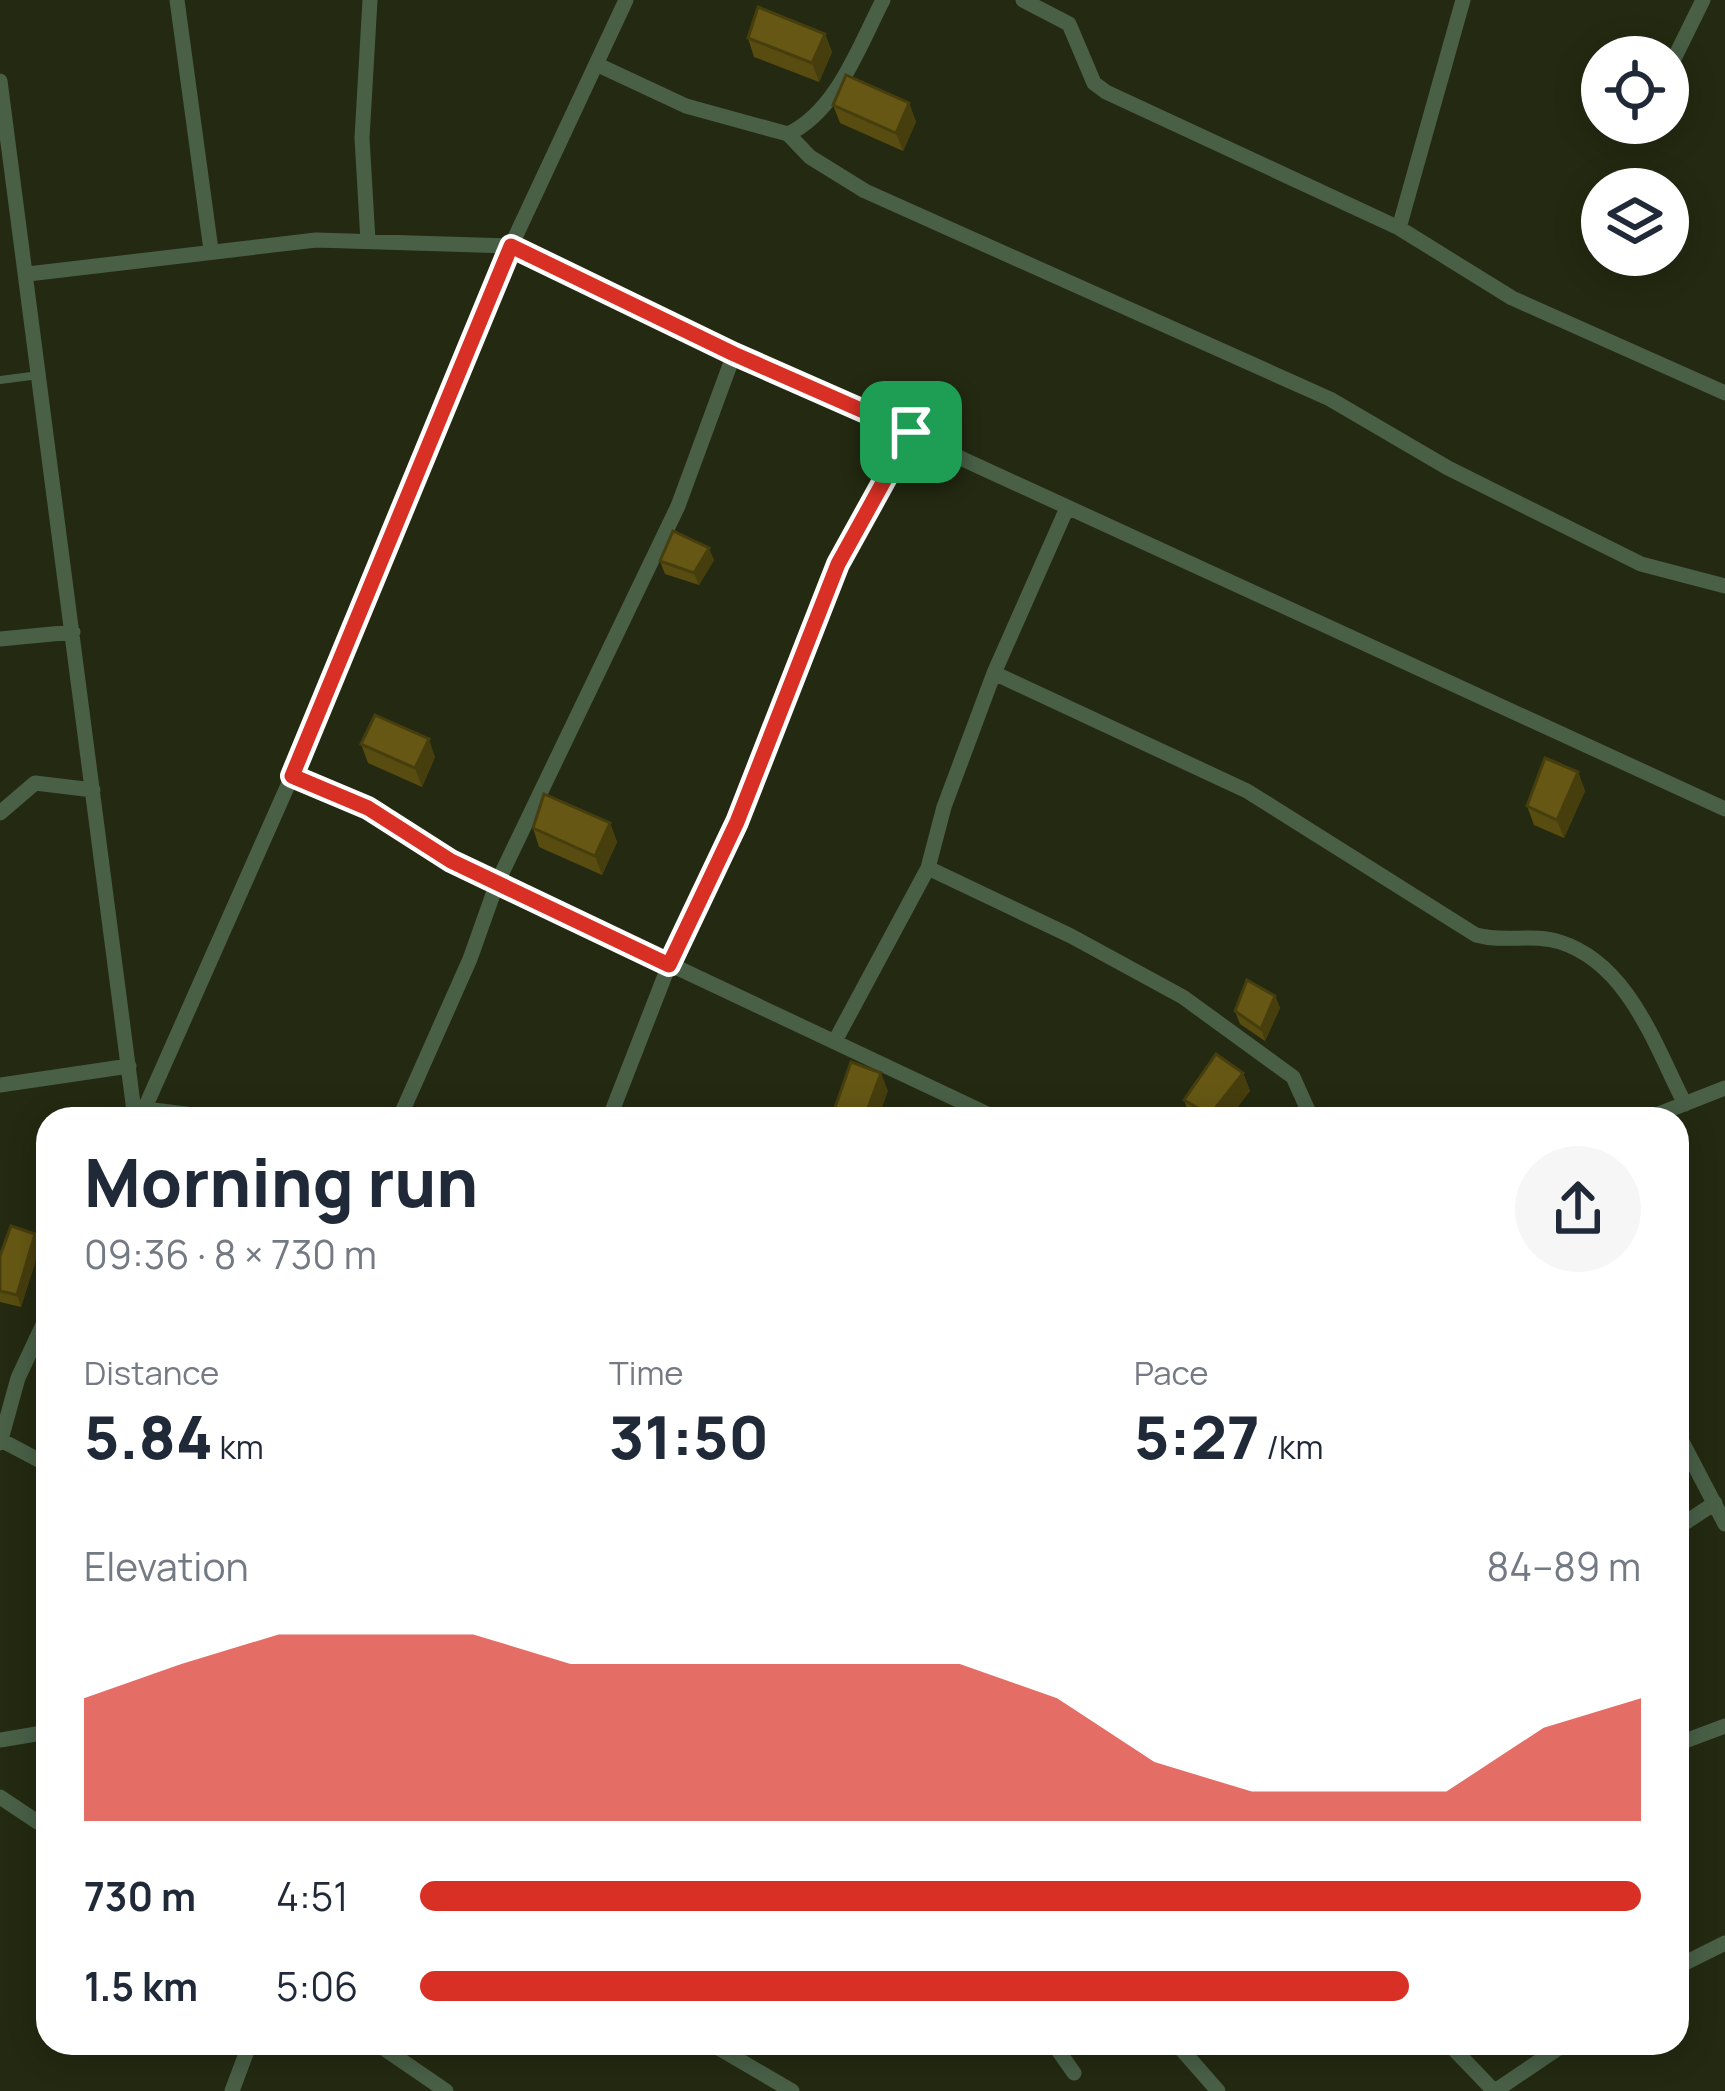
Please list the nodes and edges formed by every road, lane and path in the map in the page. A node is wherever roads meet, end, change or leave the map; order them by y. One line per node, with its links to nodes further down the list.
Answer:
1 (177, 0): 16 (street)
2 (370, 0): 14 (street)
3 (626, 0): 9 (street)
4 (883, 0): 11 (street)
5 (1023, 0): 13 (street)
6 (1463, 0): 13 (street)
7 (1703, 0): 8 (street)
8 (1685, 36)
9 (596, 64): 11 (street); 15 (street)
10 (0, 81): 12 (street)
11 (788, 134): 24 (street)
12 (6, 177): 17 (street)
13 (1399, 228): 21 (street)
14 (368, 241): 15 (street); 16 (street)
15 (511, 246): 18 (street); 28 (street)
16 (211, 250): 17 (street)
17 (28, 274): 19 (street)
18 (734, 354): 22 (street); 33 (street)
19 (40, 375): 20 (lane); 25 (street)
20 (0, 380)
21 (1725, 393)
22 (911, 432): 23 (street); 34 (street)
23 (1067, 508): 27 (street); 30 (street)
24 (1725, 586)
25 (73, 632): 26 (street); 29 (street)
26 (0, 639)
27 (994, 673): 32 (street); 39 (street)
28 (292, 776): 33 (street); 41 (street)
29 (93, 790): 31 (street); 36 (street)
30 (1725, 809)
31 (0, 813)
32 (928, 868): 35 (street); 45 (street)
33 (497, 883): 34 (street); 42 (street)
34 (669, 965): 35 (street); 43 (street)
35 (835, 1041): 44 (street)
36 (129, 1066): 37 (street); 40 (street)
37 (0, 1085)
38 (1725, 1088): 39 (street)
39 (1685, 1104): 46 (street)
40 (138, 1107)
41 (144, 1107)
42 (404, 1107)
43 (614, 1107)
44 (973, 1107)
45 (1307, 1107)
46 (1677, 1107)
47 (36, 1334): 48 (street)
48 (9, 1378): 49 (street)
49 (0, 1442): 51 (street)
50 (1689, 1454): 52 (street)
51 (36, 1459)
52 (1715, 1503): 53 (street); 54 (street)
53 (1689, 1520)
54 (1725, 1525)
55 (1725, 1726): 58 (street)
56 (36, 1734): 57 (street)
57 (0, 1740)
58 (1689, 1740)
59 (0, 1797): 60 (street)
60 (36, 1821)
61 (1725, 1943): 62 (street)
62 (1689, 1961)
63 (246, 2055): 71 (street)
64 (394, 2055): 72 (street)
65 (730, 2055): 73 (street)
66 (1061, 2055): 70 (street)
67 (1186, 2055): 74 (street)
68 (1460, 2055): 75 (street)
69 (1548, 2055): 75 (street)
70 (1074, 2073)
71 (232, 2091)
72 (446, 2091)
73 (792, 2091)
74 (1218, 2091)
75 (1494, 2091)

